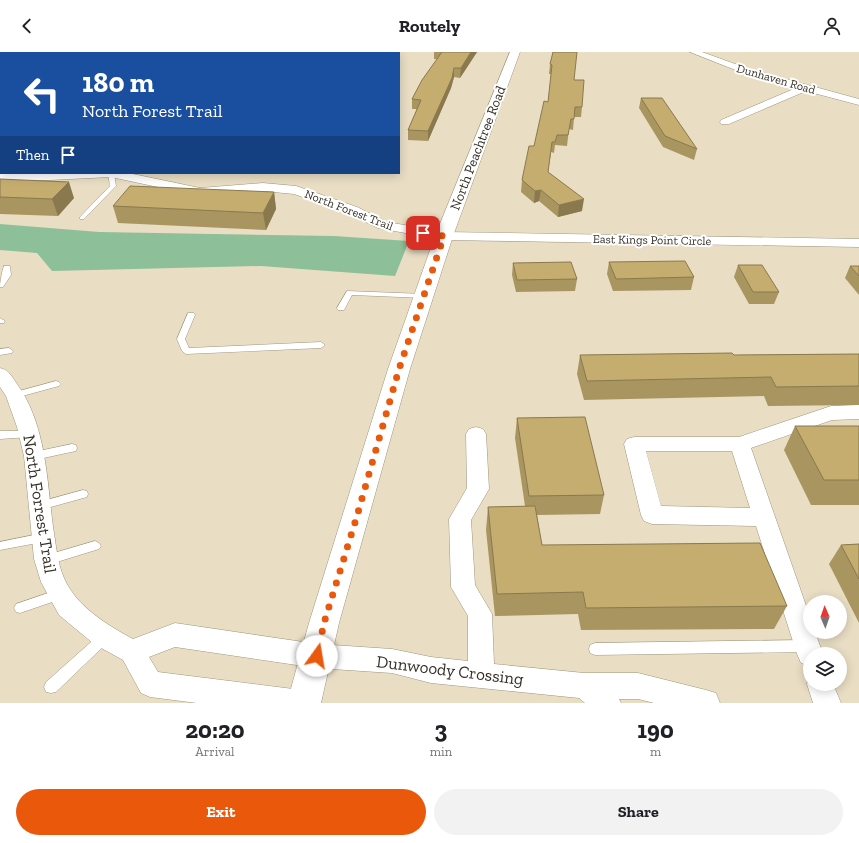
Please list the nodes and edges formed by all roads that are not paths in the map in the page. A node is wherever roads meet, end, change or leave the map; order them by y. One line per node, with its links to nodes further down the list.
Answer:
1 (515, 52): 11 (street, North Peachtree Road)
2 (694, 52): 3 (street, Dunhaven Road)
3 (806, 87): 4 (street, Dunhaven Road); 5 (street)
4 (859, 102)
5 (725, 122)
6 (55, 174): 9 (street, North Forest Trail)
7 (111, 174): 10 (lane)
8 (116, 174): 11 (street, North Forest Trail)
9 (0, 175)
10 (82, 218)
11 (444, 236): 12 (street, East Kings Point Circle); 15 (street, North Peachtree Road)
12 (859, 243)
13 (7, 268): 14 (lane)
14 (0, 285)
15 (424, 296): 16 (lane); 43 (street, North Peachtree Road)
16 (342, 308)
17 (191, 315): 18 (lane)
18 (321, 345)
19 (0, 374): 21 (street, North Forrest Trail)
20 (56, 384): 21 (lane)
21 (15, 395): 23 (street, North Forrest Trail)
22 (859, 412): 26 (street)
23 (29, 434): 25 (lane); 28 (street, North Forrest Trail)
24 (476, 434): 44 (street)
25 (0, 435)
26 (740, 444): 31 (street); 31 (street)
27 (72, 448): 28 (lane)
28 (34, 456): 30 (street, North Forrest Trail)
29 (83, 494): 30 (lane)
30 (40, 506): 32 (street, North Forrest Trail)
31 (764, 517): 39 (street)
32 (44, 538): 33 (lane); 35 (street, North Forrest Trail)
33 (1, 546)
34 (95, 546): 35 (lane)
35 (47, 560): 36 (street, North Forrest Trail)
36 (61, 594): 37 (lane); 38 (street, North Forrest Trail)
37 (20, 608)
38 (105, 637): 42 (street, North Forrest Trail); 46 (lane)
39 (808, 647)
40 (595, 649): 41 (lane)
41 (803, 650)
42 (132, 651): 43 (street); 48 (street)
43 (317, 656): 44 (street, Dunwoody Crossing); 49 (street, North Peachtree Road)
44 (481, 675): 45 (street, Dunwoody Crossing)
45 (584, 686): 50 (street); 51 (street, Dunwoody Crossing)
46 (51, 687)
47 (823, 691): 52 (street)
48 (301, 703)
49 (304, 703)
50 (607, 703)
51 (706, 703)
52 (827, 703)

